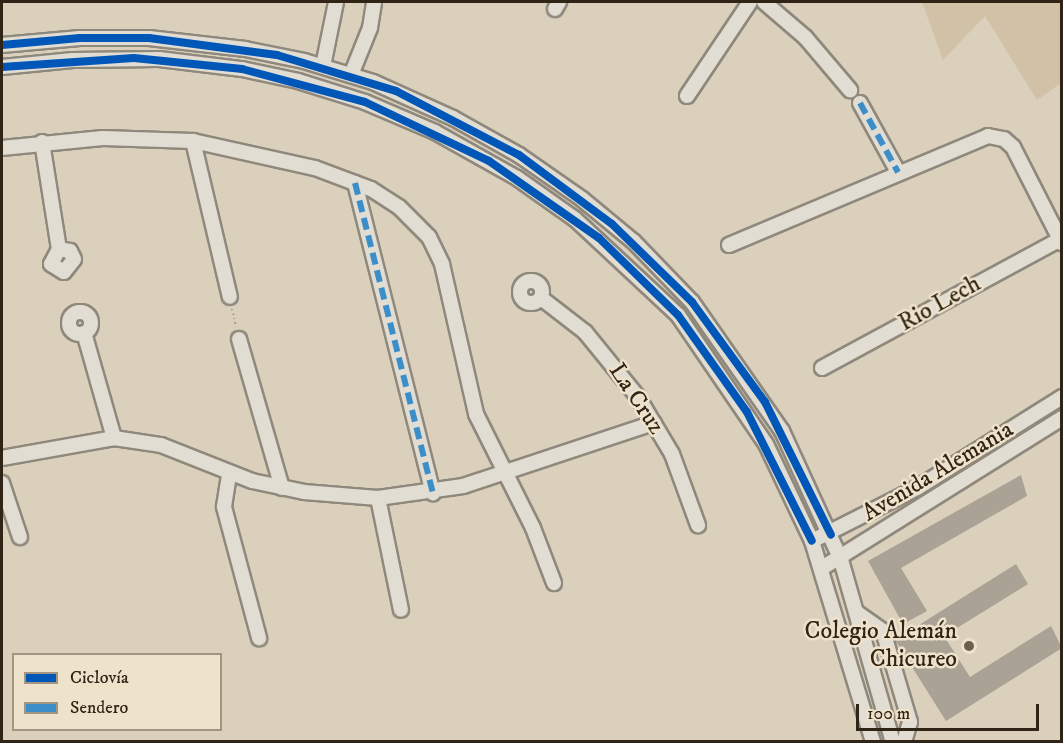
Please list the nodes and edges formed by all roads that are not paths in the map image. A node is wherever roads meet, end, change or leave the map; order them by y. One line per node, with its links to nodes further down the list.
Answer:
1 (337, 2): 6 (street)
2 (750, 2): 10 (street)
3 (764, 2): 9 (street)
4 (371, 3): 8 (street)
5 (2, 45): 6 (street)
6 (323, 66): 8 (street)
7 (2, 67): 13 (street)
8 (351, 75): 11 (street)
9 (850, 90)
10 (687, 96)
11 (419, 101): 13 (street); 22 (street)
12 (860, 103): 17 (street)
13 (409, 119): 24 (street)
14 (193, 141): 15 (street); 18 (street); 23 (street)
15 (42, 142): 16 (street); 21 (street)
16 (2, 148)
17 (898, 172): 19 (street); 20 (street)
18 (355, 183): 36 (street); 41 (street)
19 (1060, 241): 28 (street, Rio Lech)
20 (729, 245)
21 (59, 249)
22 (676, 284): 24 (street); 45 (street)
23 (230, 297)
24 (662, 297): 47 (street)
25 (541, 298): 32 (street, La Cruz)
26 (84, 333): 34 (street)
27 (239, 339): 39 (street)
28 (822, 368)
29 (1062, 397): 30 (street, Avenida Alemania)
30 (1040, 411): 33 (street); 40 (street, Avenida Alemania)
31 (1062, 418): 33 (street, Avenida Alemania)
32 (654, 423): 36 (street); 44 (street, La Cruz)
33 (1049, 426): 43 (street, Avenida Alemania)
34 (114, 438): 35 (street); 37 (street)
35 (2, 458)
36 (502, 473): 41 (street); 50 (street)
37 (229, 475): 39 (street); 53 (street)
38 (2, 483): 46 (street)
39 (282, 488): 42 (street)
40 (917, 488): 43 (street); 45 (street, Avenida Alemania)
41 (433, 493): 42 (street)
42 (378, 498): 51 (street)
43 (926, 505): 48 (street, Avenida Alemania)
44 (698, 525)
45 (831, 535): 47 (street, Avenida Alemania); 48 (street)
46 (20, 537)
47 (812, 541): 49 (street)
48 (841, 560): 49 (street, Avenida Alemania); 52 (street)
49 (822, 568): 54 (street)
50 (554, 583)
51 (401, 610)
52 (856, 612): 55 (street); 56 (street)
53 (259, 638)
54 (873, 741)
55 (893, 741)
56 (904, 741)

